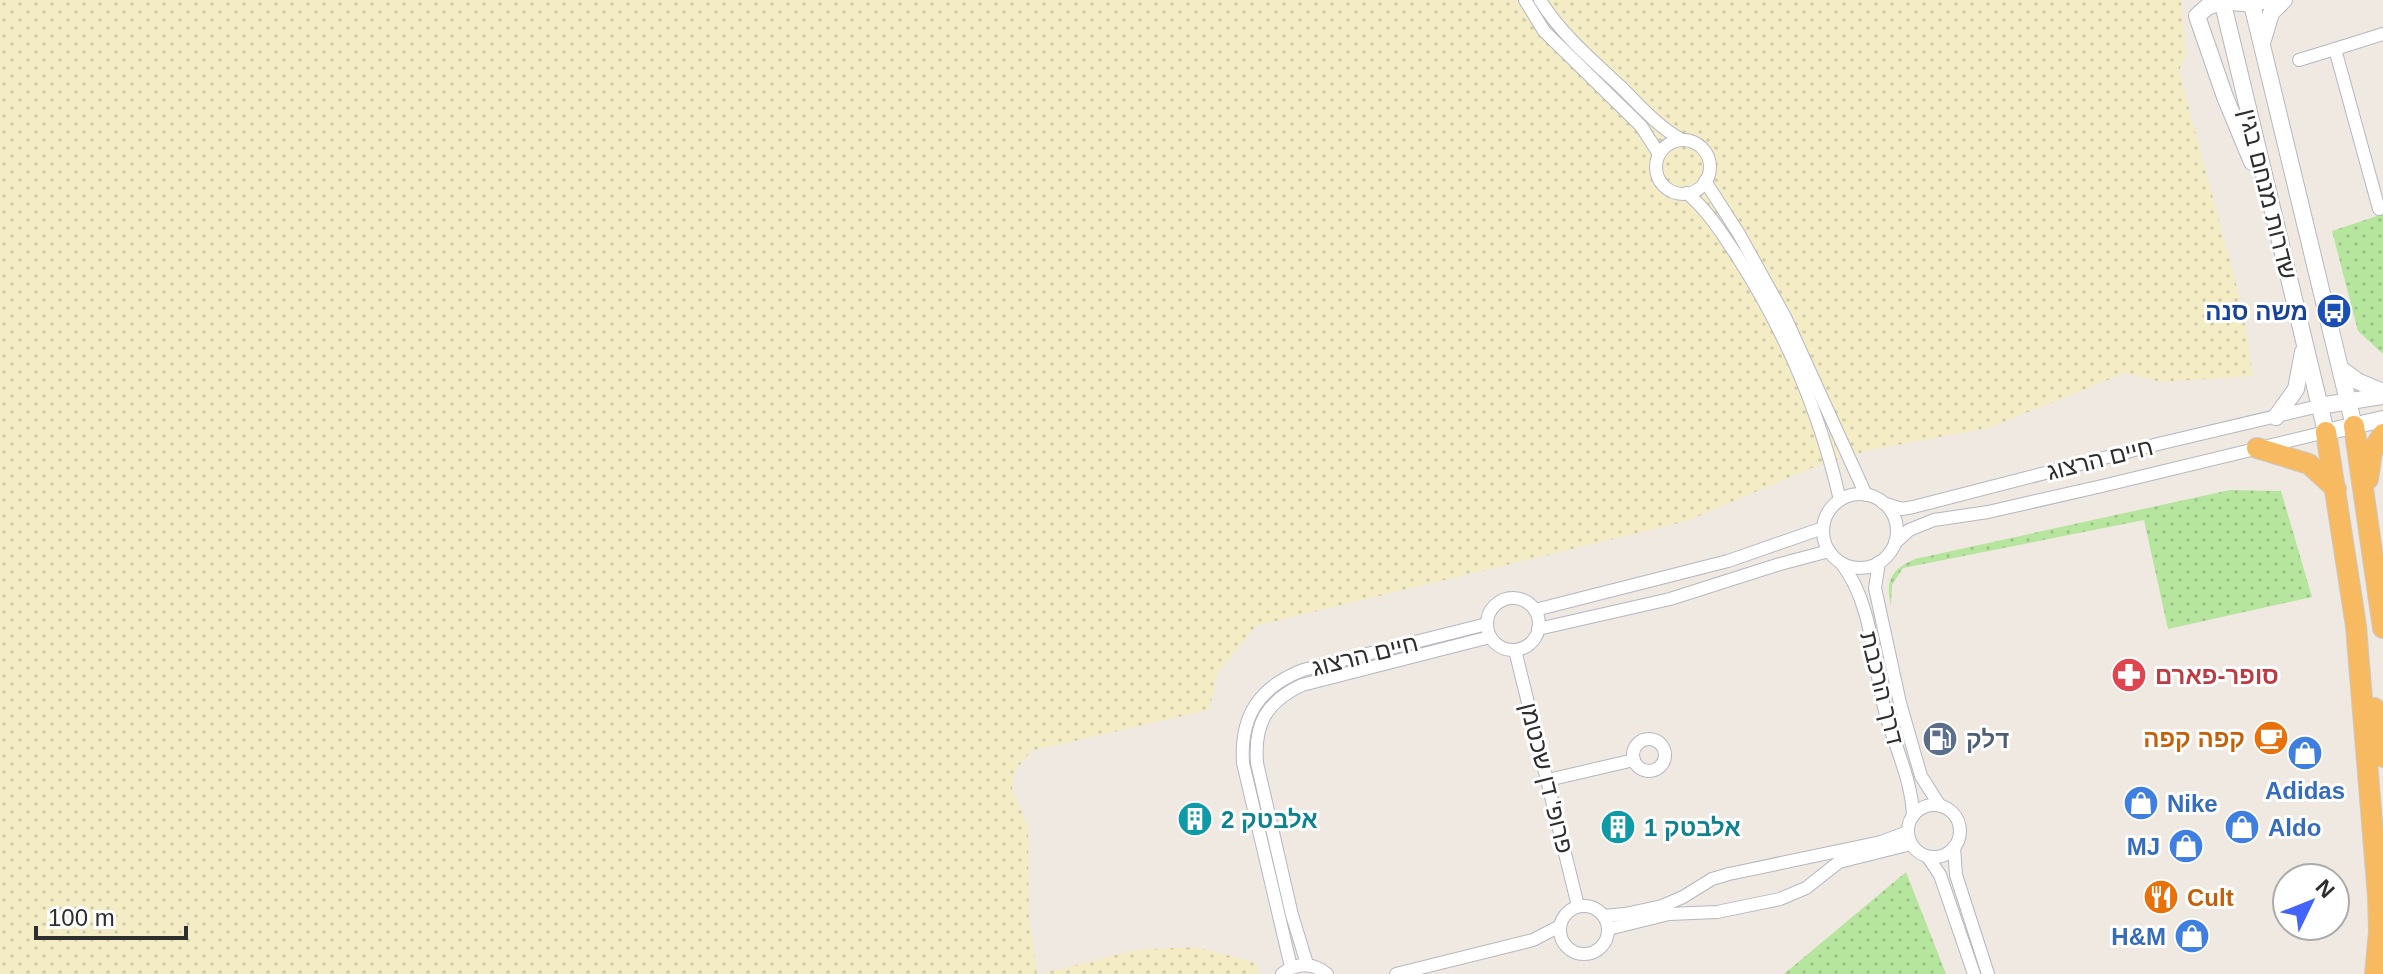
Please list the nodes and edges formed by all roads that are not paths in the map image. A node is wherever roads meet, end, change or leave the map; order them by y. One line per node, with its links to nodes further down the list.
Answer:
1 (1525, 0): 12 (street)
2 (1540, 0): 11 (street)
3 (2269, 0): 6 (street)
4 (2284, 0): 9 (main road)
5 (2224, 1): 6 (street); 15 (main road, שדרות מנחם בגין); 15 (main road)
6 (2252, 3): 9 (main road, שדרות מנחם בגין)
7 (2383, 34): 8 (street)
8 (2335, 49): 10 (street); 16 (street)
9 (2263, 50): 18 (main road, שדרות מנחם בגין)
10 (2299, 60)
11 (1682, 140): 12 (street); 13 (street)
12 (1659, 154): 14 (street)
13 (1705, 181): 14 (street); 29 (street)
14 (1687, 193): 30 (street)
15 (2269, 201): 17 (main road, שדרות מנחם בגין)
16 (2379, 209)
17 (2304, 342): 21 (main road, שדרות מנחם בגין); 22 (main road)
18 (2341, 369): 19 (main road); 20 (main road, שדרות מנחם בגין)
19 (2383, 394): 20 (main road)
20 (2348, 401): 21 (main road); 24 (main road, שדרות מנחם בגין)
21 (2319, 406): 22 (street, חיים הרצוג); 25 (main road, שדרות מנחם בגין)
22 (2276, 417): 32 (street, חיים הרצוג)
23 (2383, 419): 24 (main road)
24 (2354, 426): 25 (main road); 31 (highway)
25 (2326, 432): 27 (street, חיים הרצוג); 28 (highway)
26 (2383, 434): 31 (highway)
27 (2257, 448): 28 (highway); 34 (street, חיים הרצוג)
28 (2336, 489): 39 (highway)
29 (1866, 495): 30 (street); 32 (street)
30 (1840, 500): 33 (street)
31 (2364, 502): 40 (highway)
32 (1883, 503): 34 (street)
33 (1823, 528): 35 (street); 38 (street)
34 (1895, 543): 36 (street)
35 (1829, 551): 37 (street); 41 (street)
36 (1879, 562): 37 (street); 48 (street, דרך הרכבת)
37 (1842, 564): 49 (street, דרך הרכבת)
38 (1535, 610): 41 (street); 42 (street)
39 (2356, 626): 45 (highway); 64 (highway)
40 (2383, 628)
41 (1538, 629): 43 (street)
42 (1488, 630): 43 (street); 44 (street, חיים הרצוג)
43 (1515, 650): 47 (street, פרופ' דן שכטמן)
44 (1260, 709): 58 (street); 59 (street)
45 (2383, 757)
46 (1634, 760): 47 (street)
47 (1548, 780): 53 (street, פרופ' דן שכטמן)
48 (1940, 806): 49 (street); 51 (street)
49 (1913, 816): 50 (street)
50 (1910, 838): 52 (street); 54 (street); 54 (street)
51 (1954, 847): 52 (street); 63 (street)
52 (1928, 857): 62 (street)
53 (1578, 906): 54 (street); 55 (street)
54 (1606, 922): 57 (street)
55 (1560, 926): 56 (street); 57 (street)
56 (1533, 940): 57 (street); 61 (street)
57 (1563, 943)
58 (1307, 964): 59 (street); 60 (street)
59 (1286, 971)
60 (1327, 974)
61 (1396, 974)
62 (1974, 974)
63 (1988, 974)
64 (2375, 974)

